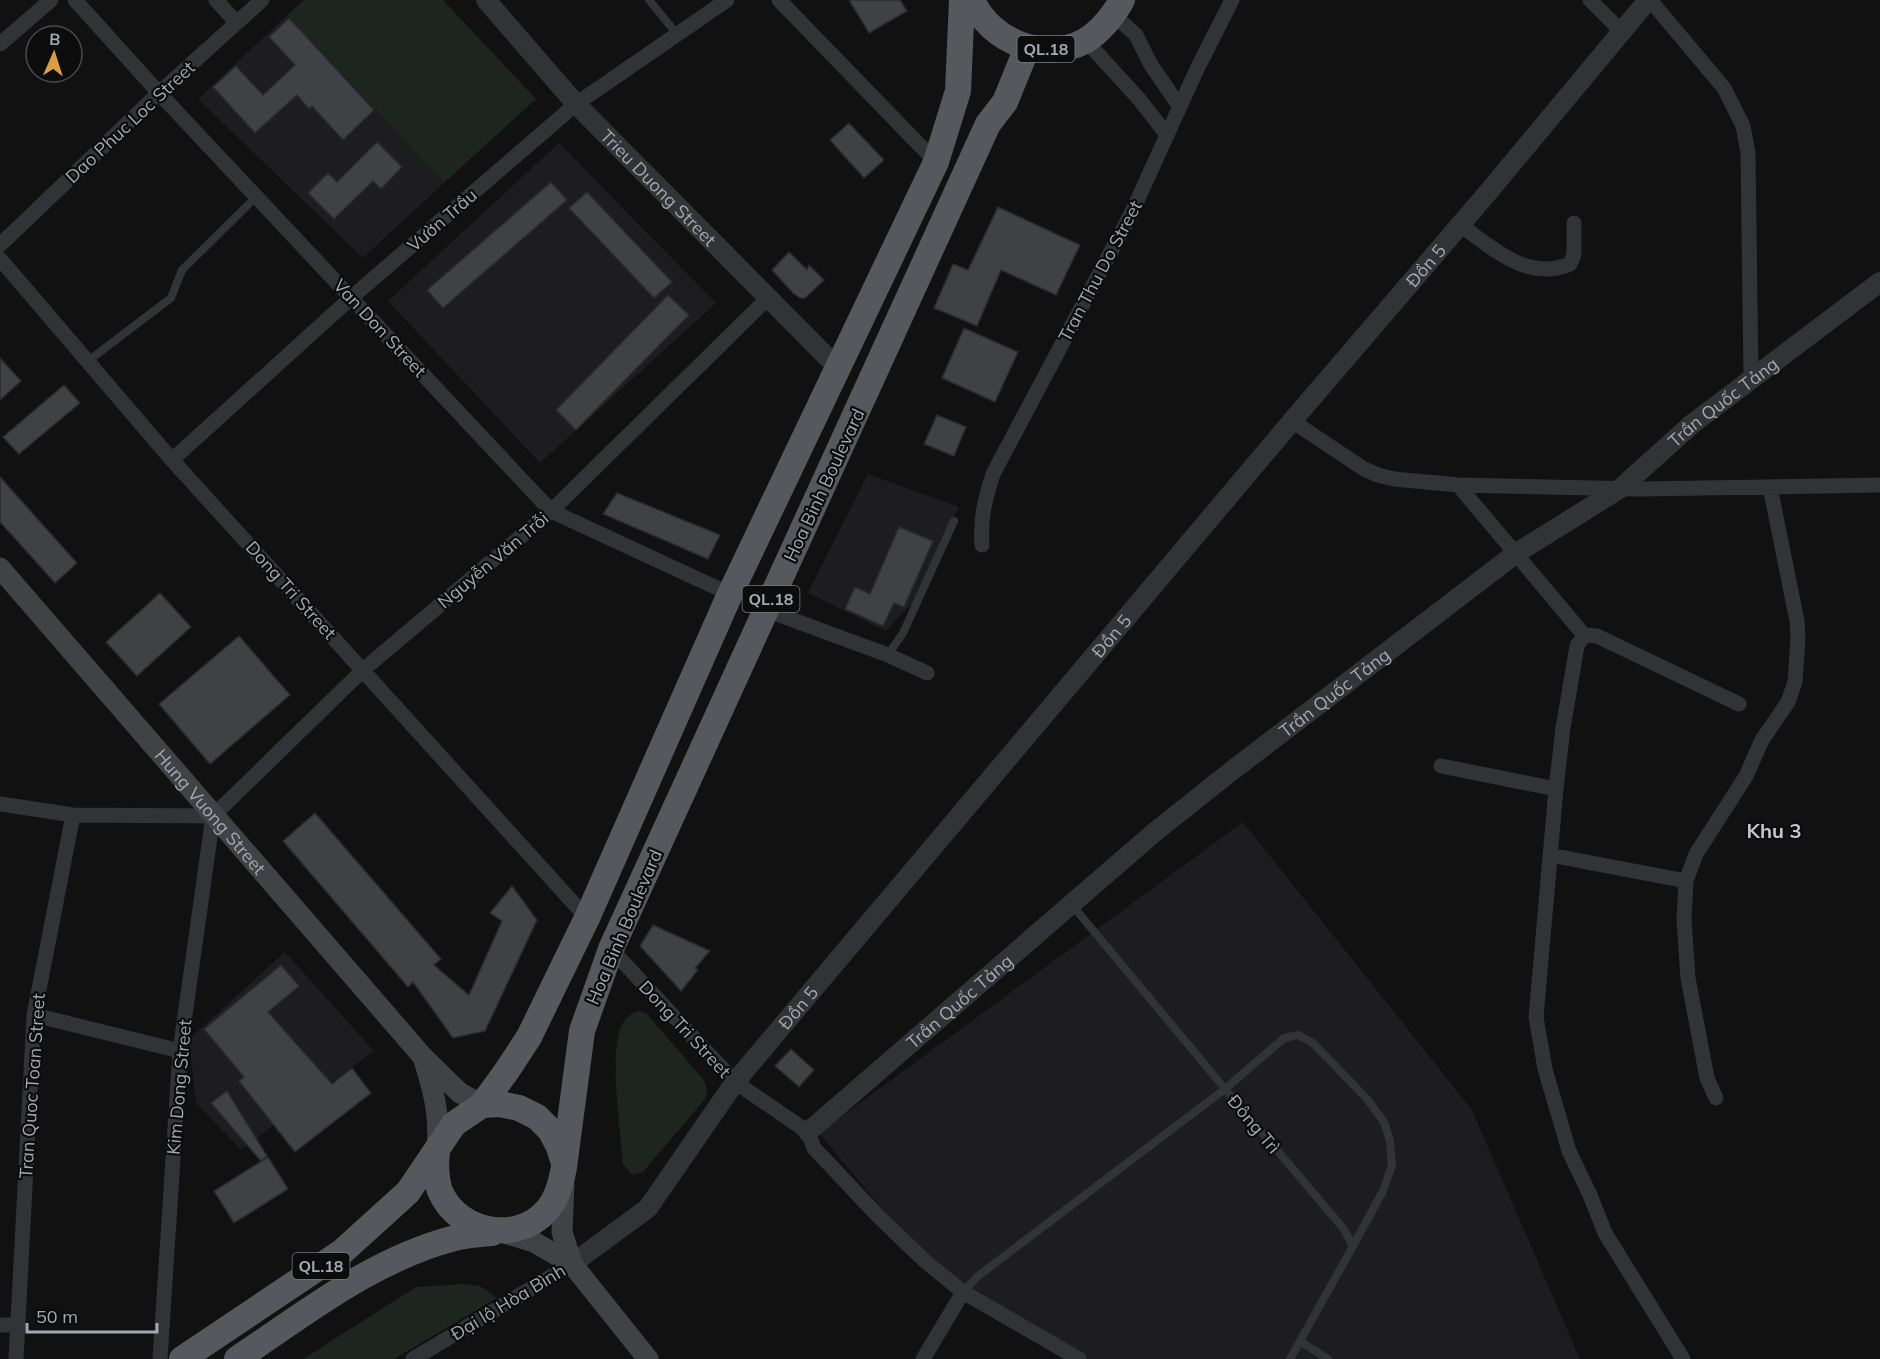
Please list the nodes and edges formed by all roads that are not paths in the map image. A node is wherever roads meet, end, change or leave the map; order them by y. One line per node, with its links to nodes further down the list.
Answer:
1 (51, 0): 19 (street)
2 (75, 0): 21 (street, Van Don Street)
3 (216, 0): 15 (street)
4 (262, 0): 15 (street, Dao Phuc Loc Street)
5 (486, 0): 22 (street, Trieu Duong Street)
6 (649, 0): 17 (lane)
7 (727, 0): 17 (street, Vườn Trầu)
8 (779, 0): 25 (street)
9 (962, 0): 25 (highway, Hoa Binh Boulevard / QL.18)
10 (972, 0): 20 (highway, QL.18)
11 (1232, 0): 23 (street, Tran Thu Do Street)
12 (1590, 0): 16 (street)
13 (1649, 0): 16 (street, Đồn 5); 36 (street)
14 (1118, 8): 18 (highway, QL.18); 23 (street)
15 (236, 22): 21 (street, Dao Phuc Loc Street)
16 (1621, 31): 28 (street, Đồn 5)
17 (677, 34): 22 (street, Vườn Trầu)
18 (1085, 40): 20 (highway, QL.18); 24 (street)
19 (0, 44)
20 (1027, 48): 37 (highway, Hoa Binh Boulevard / QL.18)
21 (159, 93): 26 (street, Van Don Street); 29 (street, Dao Phuc Loc Street)
22 (576, 104): 32 (street, Vườn Trầu); 33 (street, Trieu Duong Street)
23 (1180, 107): 24 (street, Tran Thu Do Street)
24 (1167, 135): 46 (street, Tran Thu Do Street)
25 (936, 162): 35 (highway, Hoa Binh Boulevard / QL.18)
26 (257, 196): 32 (street, Van Don Street); 34 (lane)
27 (1574, 223): 28 (street)
28 (1460, 225): 38 (street, Đồn 5)
29 (0, 245)
30 (0, 259): 34 (street, Dong Tri Street)
31 (1880, 282): 36 (street, Trần Quốc Tảng)
32 (352, 297): 39 (street, Vườn Trầu); 44 (street, Van Don Street)
33 (768, 298): 35 (street, Trieu Duong Street); 44 (street, Nguyễn Văn Trỗi)
34 (88, 362): 39 (street, Dong Tri Street)
35 (836, 372): 37 (highway); 49 (highway, Hoa Binh Boulevard / QL.18)
36 (1751, 378): 42 (street, Trần Quốc Tảng)
37 (867, 391): 50 (highway, Hoa Binh Boulevard / QL.18)
38 (1292, 421): 40 (street); 69 (street, Đồn 5)
39 (172, 460): 53 (street, Dong Tri Street)
40 (1458, 485): 42 (street); 47 (street)
41 (1880, 485): 43 (street)
42 (1621, 488): 43 (street); 47 (street, Trần Quốc Tảng)
43 (1770, 488): 62 (street)
44 (551, 511): 49 (street, Van Don Street); 53 (street, Nguyễn Văn Trỗi)
45 (954, 521): 52 (lane)
46 (982, 545)
47 (1515, 554): 51 (street); 63 (street, Trần Quốc Tảng)
48 (0, 568): 60 (main road, Hung Vuong Street)
49 (730, 594): 50 (highway); 64 (highway, Hoa Binh Boulevard / QL.18)
50 (766, 610): 52 (street); 65 (highway, Hoa Binh Boulevard / QL.18)
51 (1584, 635): 55 (street); 57 (street)
52 (888, 655): 54 (street)
53 (363, 670): 60 (street, Nguyễn Văn Trỗi); 64 (street, Dong Tri Street)
54 (927, 673)
55 (1739, 704)
56 (1440, 766): 57 (street)
57 (1556, 789): 61 (street)
58 (0, 804): 59 (street)
59 (73, 815): 60 (street); 66 (street, Tran Quoc Toan Street)
60 (213, 816): 67 (street, Kim Dong Street); 68 (main road, Hung Vuong Street)
61 (1550, 855): 62 (street); 93 (street)
62 (1686, 881): 71 (street)
63 (1071, 903): 70 (lane, Đông Trì); 73 (street, Trần Quốc Tảng)
64 (587, 918): 65 (highway); 72 (highway, Hoa Binh Boulevard / QL.18)
65 (611, 950): 69 (street, Dong Tri Street); 75 (highway, Hoa Binh Boulevard / QL.18)
66 (34, 1015): 67 (street); 80 (street, Tran Quoc Toan Street)
67 (180, 1051): 84 (street, Kim Dong Street)
68 (423, 1057): 72 (main road, Hung Vuong Street); 74 (main road)
69 (735, 1082): 73 (street, Dong Tri Street); 78 (street, Đồn 5)
70 (1225, 1089): 77 (lane, Đông Trì); 77 (lane); 79 (lane)
71 (1716, 1098)
72 (482, 1105): 74 (highway); 75 (highway)
73 (808, 1132): 79 (street)
74 (437, 1149): 76 (highway); 85 (highway, QL.18)
75 (564, 1167): 76 (highway); 78 (main road)
76 (501, 1232): 78 (main road); 86 (highway, QL.18)
77 (1353, 1246): 82 (lane)
78 (572, 1264): 87 (street, Đại lộ Hòa Bình); 88 (main road)
79 (963, 1292): 89 (street); 90 (street)
80 (17, 1324): 81 (street); 83 (street, Tran Quoc Toan Street)
81 (0, 1325)
82 (1301, 1342): 91 (lane); 92 (lane)
83 (16, 1359)
84 (160, 1359)
85 (182, 1359)
86 (237, 1359)
87 (413, 1359)
88 (648, 1359)
89 (923, 1359)
90 (1079, 1359)
91 (1290, 1359)
92 (1328, 1359)
93 (1683, 1359)

